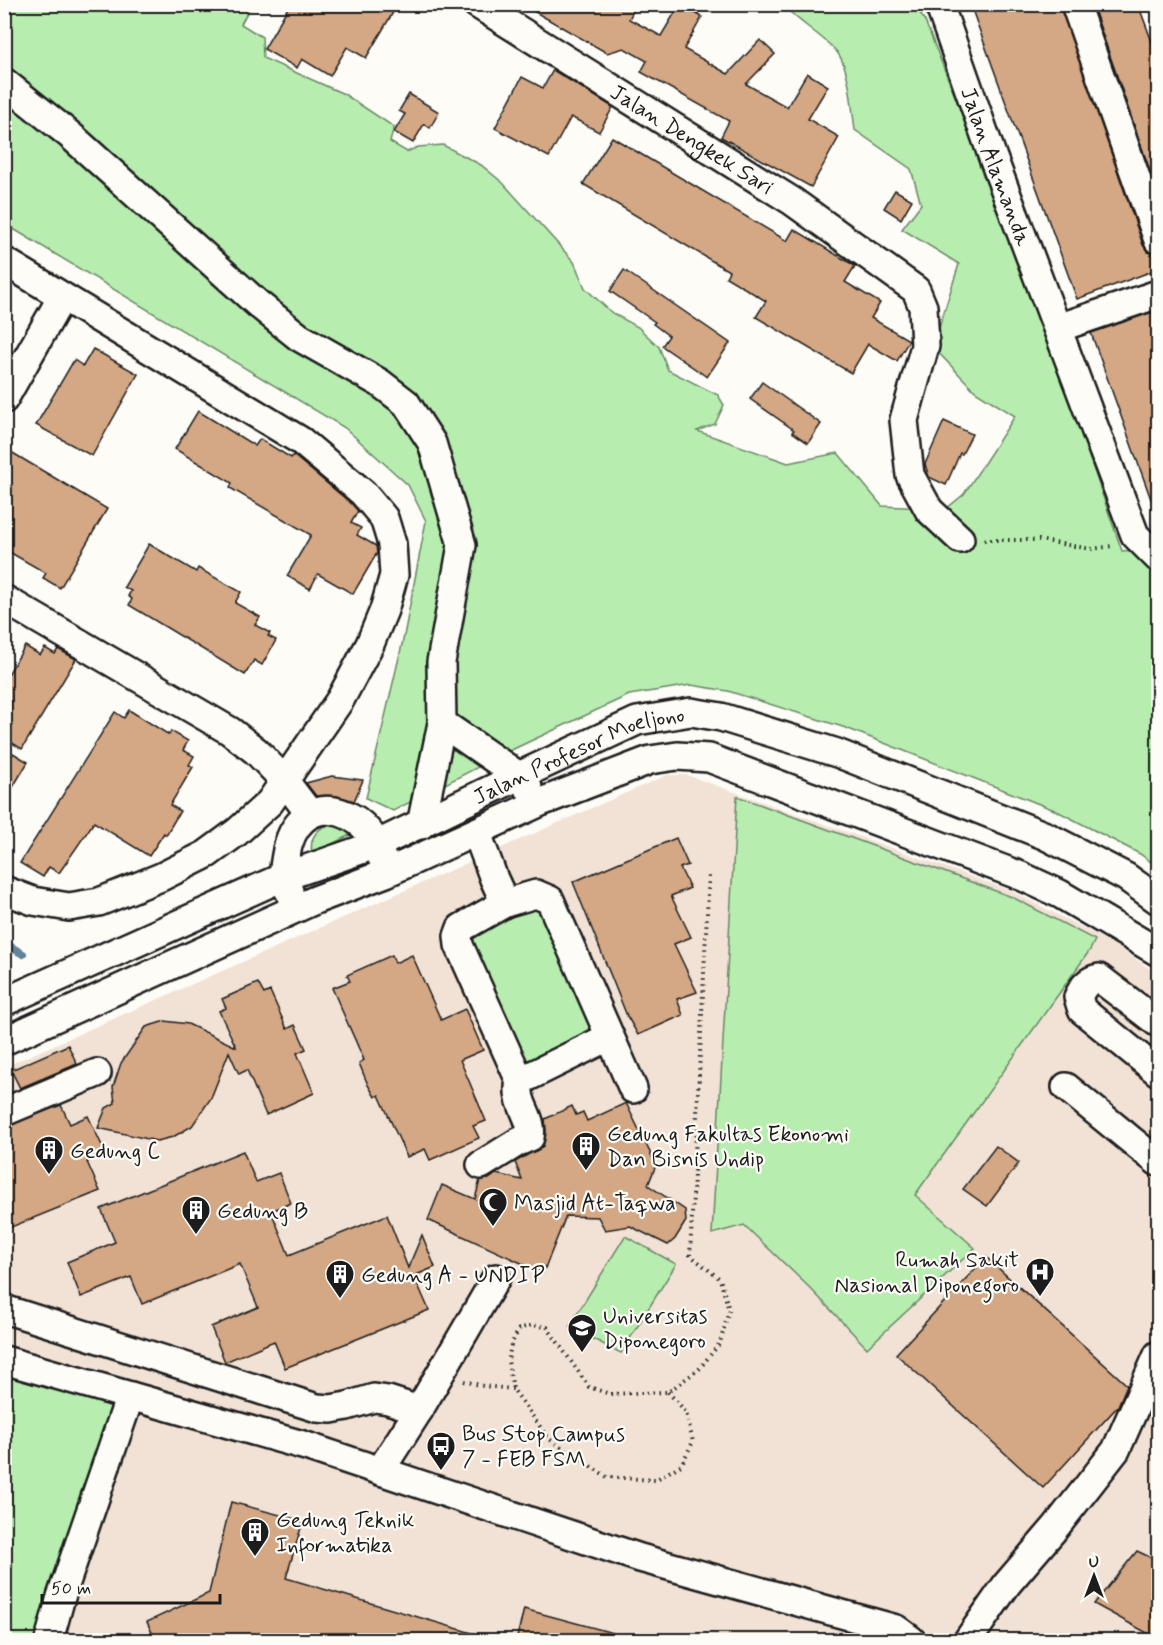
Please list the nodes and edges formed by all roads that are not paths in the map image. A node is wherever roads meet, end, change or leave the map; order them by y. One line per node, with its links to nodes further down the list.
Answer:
1 (477, 4): 12 (street, Jalan Dengkek Sari)
2 (939, 4): 9 (street, Jalan Alamanda)
3 (1075, 4): 5 (street)
4 (4, 82): 15 (street)
5 (1158, 240)
6 (4, 261): 8 (street)
7 (1158, 294): 9 (street)
8 (62, 297): 10 (street); 17 (street)
9 (1058, 328): 11 (street, Jalan Alamanda)
10 (4, 399)
11 (1147, 530): 13 (street)
12 (960, 539)
13 (1158, 558)
14 (4, 599): 17 (street)
15 (442, 723): 16 (street); 20 (street)
16 (519, 776): 18 (street); 20 (street, Jalan Profesor Moeljono); 26 (street, Jalan Profesor Moeljono)
17 (284, 780): 19 (street); 25 (street)
18 (541, 802): 21 (street); 29 (street)
19 (310, 813): 22 (street); 24 (street)
20 (421, 825): 22 (street, Jalan Profesor Moeljono)
21 (477, 833): 23 (street); 27 (street)
22 (378, 844): 23 (street); 24 (street, Jalan Profesor Moeljono)
23 (386, 873): 28 (street)
24 (283, 876): 28 (street); 30 (street, Jalan Profesor Moeljono)
25 (4, 890)
26 (1158, 900)
27 (506, 903): 32 (street); 36 (street)
28 (297, 909): 33 (street)
29 (1158, 952)
30 (4, 1002)
31 (1158, 1023): 34 (street)
32 (609, 1037): 36 (street); 38 (street)
33 (4, 1041)
34 (1158, 1072)
35 (97, 1073): 39 (street)
36 (520, 1081): 41 (street)
37 (1066, 1087): 40 (street)
38 (633, 1089)
39 (4, 1112)
40 (1158, 1162)
41 (480, 1165)
42 (496, 1278): 47 (street)
43 (4, 1309): 47 (street)
44 (1158, 1355): 51 (street)
45 (4, 1360): 46 (street)
46 (130, 1396): 48 (street); 49 (street)
47 (419, 1410): 48 (street)
48 (380, 1470): 50 (street)
49 (50, 1640)
50 (911, 1641)
51 (968, 1641)

